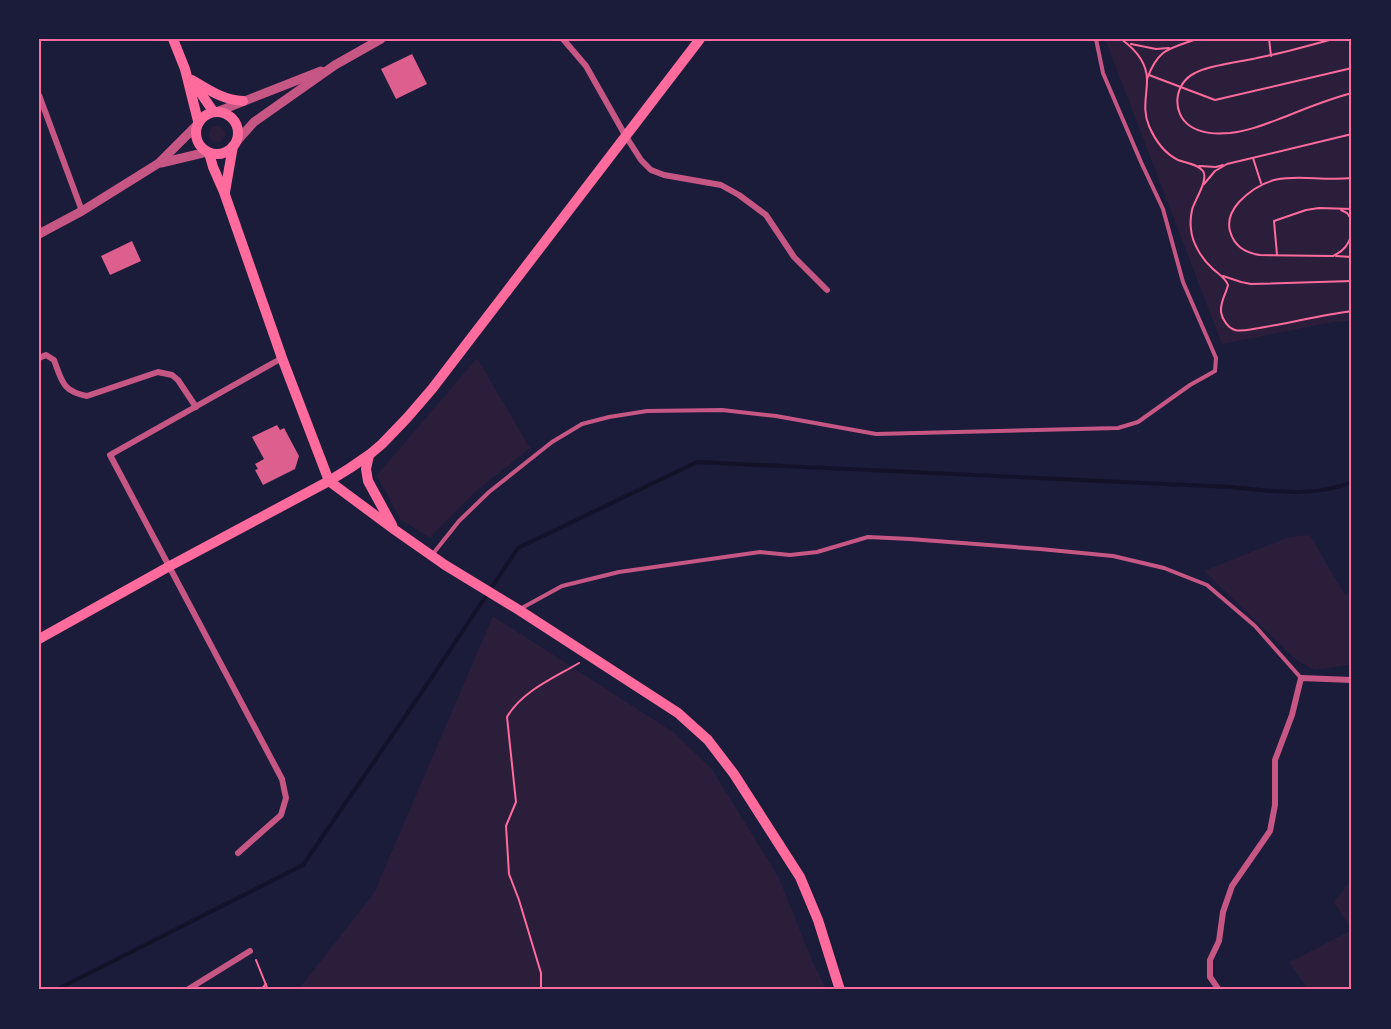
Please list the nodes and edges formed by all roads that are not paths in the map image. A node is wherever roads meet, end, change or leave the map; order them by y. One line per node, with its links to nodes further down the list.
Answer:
1 (173, 39): 7 (main road)
2 (381, 39): 6 (street)
3 (563, 39): 13 (street)
4 (700, 39): 13 (main road)
5 (1096, 39): 27 (lane)
6 (335, 65): 10 (street); 14 (street)
7 (185, 69): 8 (main road); 12 (main road)
8 (192, 80): 10 (main road); 11 (main road)
9 (39, 95): 18 (street)
10 (243, 101): 11 (street)
11 (216, 111): 12 (main road); 14 (main road)
12 (197, 124): 15 (main road); 16 (street)
13 (625, 135): 20 (street); 24 (main road)
14 (235, 143): 15 (main road); 17 (main road)
15 (208, 152): 16 (street); 17 (main road)
16 (159, 163): 18 (street)
17 (224, 192): 22 (main road)
18 (82, 211): 19 (street)
19 (39, 234)
20 (827, 290)
21 (39, 358): 23 (street)
22 (282, 358): 23 (street); 25 (main road)
23 (196, 407): 28 (street)
24 (369, 455): 25 (main road); 26 (main road)
25 (329, 481): 26 (main road); 28 (main road)
26 (395, 530): 27 (main road)
27 (432, 556): 29 (main road)
28 (168, 567): 30 (main road); 33 (street)
29 (519, 610): 31 (lane); 36 (main road)
30 (39, 639)
31 (1301, 678): 32 (street); 37 (street)
32 (1352, 680)
33 (238, 853)
34 (250, 951): 35 (street)
35 (187, 990)
36 (840, 990)
37 (1219, 990)

